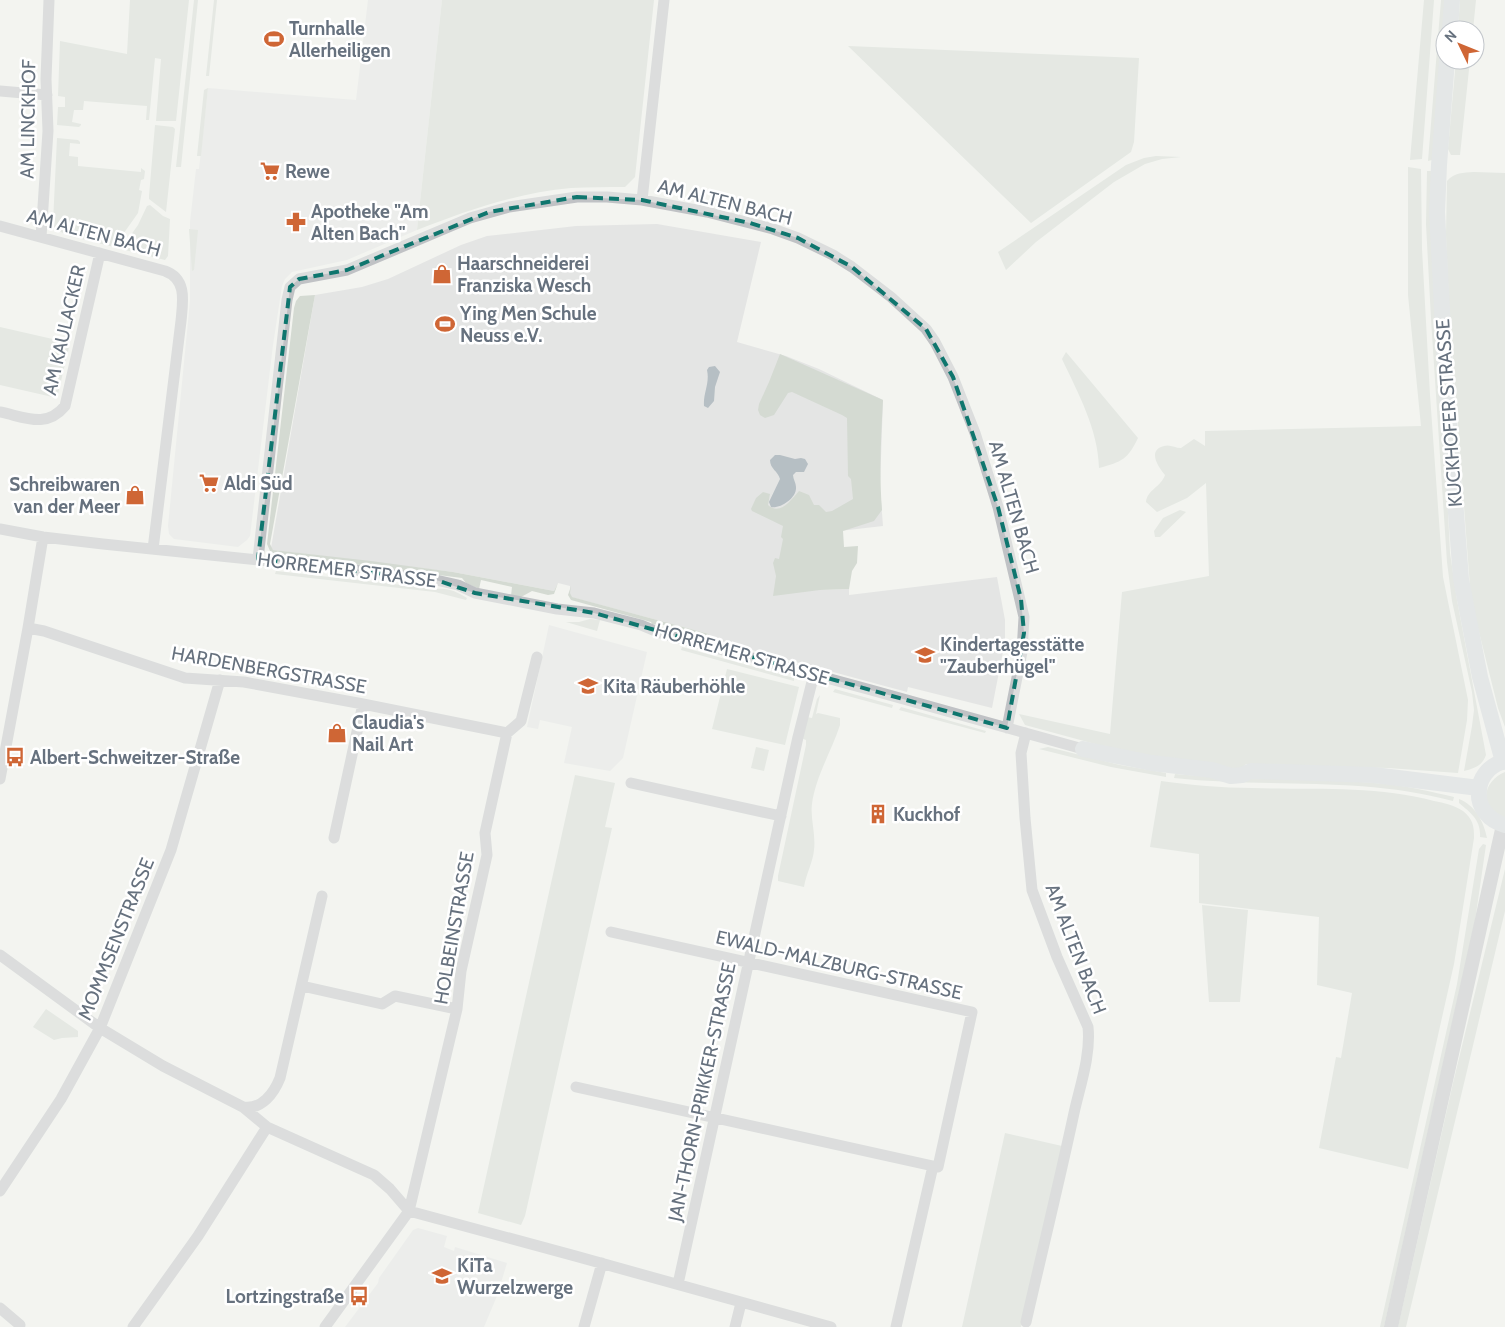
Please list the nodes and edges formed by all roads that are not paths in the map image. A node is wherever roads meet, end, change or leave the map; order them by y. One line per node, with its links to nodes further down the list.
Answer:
1 (49, 0): 7 (street, AM LINCKHOF)
2 (664, 0): 8 (street)
3 (1452, 0): 4 (main road)
4 (1451, 20)
5 (1446, 70): 27 (main road, KUCKHOFER STRASSE)
6 (0, 91): 7 (street)
7 (47, 95): 10 (street, AM LINCKHOF)
8 (642, 200): 16 (street, AM ALTEN BACH); 22 (street, AM ALTEN BACH)
9 (0, 226): 10 (street, AM ALTEN BACH)
10 (41, 237): 11 (street, AM ALTEN BACH)
11 (100, 253): 12 (street, AM KAULACKER); 15 (street, AM ALTEN BACH)
12 (0, 412)
13 (0, 530): 14 (street, HORREMER STRASSE)
14 (43, 537): 15 (street, HORREMER STRASSE); 17 (street)
15 (153, 549): 16 (street, HORREMER STRASSE)
16 (258, 560): 19 (street, HORREMER STRASSE)
17 (28, 628): 20 (street, HARDENBERGSTRASSE); 25 (street)
18 (537, 657): 23 (street)
19 (814, 674): 22 (street, HORREMER STRASSE); 31 (street, JAN-THORN-PRIKKER-STRASSE)
20 (220, 680): 21 (street, HARDENBERGSTRASSE); 40 (street, MOMMSENSTRASSE)
21 (363, 704): 23 (street, HARDENBERGSTRASSE); 33 (street)
22 (1008, 728): 24 (street, HORREMER STRASSE)
23 (506, 733): 39 (street, HOLBEINSTRASSE)
24 (1026, 733): 26 (street, HORREMER STRASSE); 52 (street, AM ALTEN BACH)
25 (4, 737): 28 (street)
26 (1083, 749): 30 (main road, HORREMER STRASSE)
27 (1504, 762): 30 (main road, KUCKHOFER STRASSE)
28 (0, 780)
29 (631, 783): 31 (street)
30 (1479, 788): 32 (main road)
31 (781, 816): 37 (street, JAN-THORN-PRIKKER-STRASSE)
32 (1504, 825): 60 (street)
33 (334, 838)
34 (322, 896): 38 (street)
35 (612, 932): 37 (street, EWALD-MALZBURG-STRASSE)
36 (0, 955): 40 (street)
37 (749, 962): 43 (street, JAN-THORN-PRIKKER-STRASSE); 45 (street, EWALD-MALZBURG-STRASSE)
38 (302, 986): 39 (street); 42 (street)
39 (458, 1009): 47 (street, HOLBEINSTRASSE)
40 (100, 1028): 42 (street); 46 (street, MOMMSENSTRASSE)
41 (576, 1087): 43 (street)
42 (243, 1107): 44 (street)
43 (714, 1117): 45 (street); 49 (street, JAN-THORN-PRIKKER-STRASSE)
44 (267, 1127): 47 (street); 54 (street)
45 (933, 1166): 59 (street, EWALD-MALZBURG-STRASSE)
46 (0, 1191)
47 (409, 1211): 48 (street); 55 (street)
48 (602, 1263): 49 (street); 56 (street)
49 (678, 1284): 50 (street)
50 (741, 1303): 57 (street); 58 (street)
51 (0, 1308): 53 (street)
52 (1026, 1322)
53 (20, 1325)
54 (133, 1327)
55 (324, 1327)
56 (584, 1327)
57 (735, 1327)
58 (831, 1327)
59 (896, 1327)
60 (1391, 1327)

